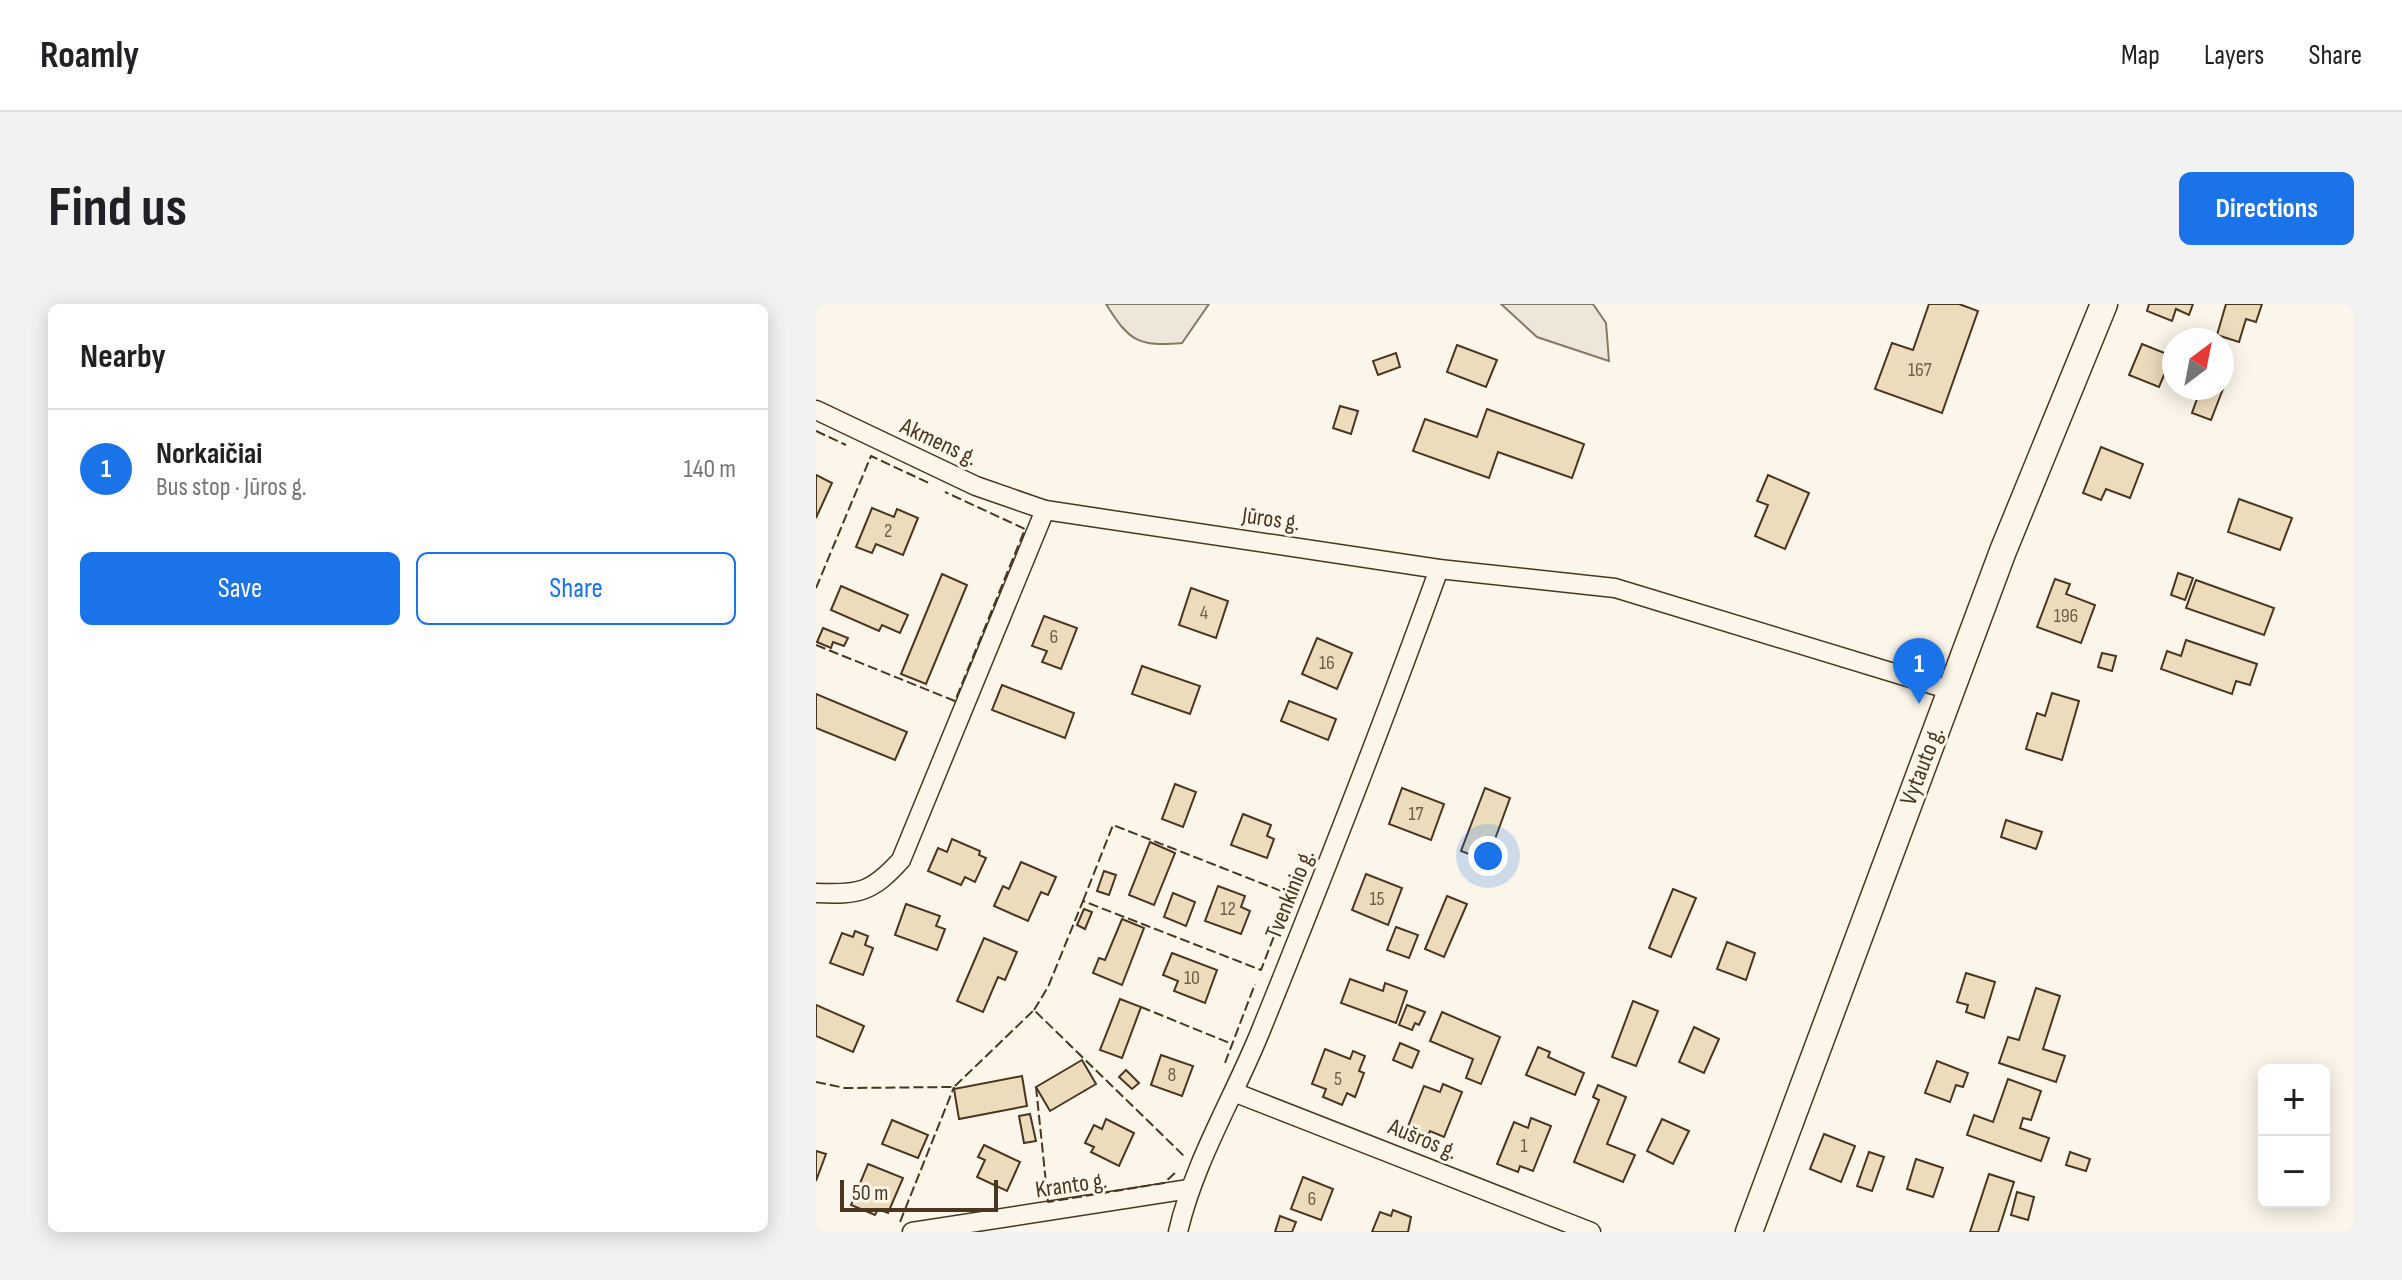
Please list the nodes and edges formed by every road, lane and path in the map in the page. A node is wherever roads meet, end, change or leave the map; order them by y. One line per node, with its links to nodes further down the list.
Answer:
1 (2104, 304): 5 (main road, Vytauto g.)
2 (816, 410): 3 (street, Akmens g.)
3 (1045, 510): 4 (street, Jūros g.); 6 (street)
4 (1439, 569): 5 (street, Jūros g.); 7 (street, Tvenkinio g.)
5 (1950, 690): 12 (main road, Vytauto g.)
6 (816, 893)
7 (1236, 1093): 8 (street, Tvenkinio g.); 11 (street, Aušros g.)
8 (1189, 1189): 9 (street, Kranto g.); 10 (street, Tvenkinio g.)
9 (912, 1232)
10 (1178, 1232)
11 (1591, 1232)
12 (1749, 1232)

